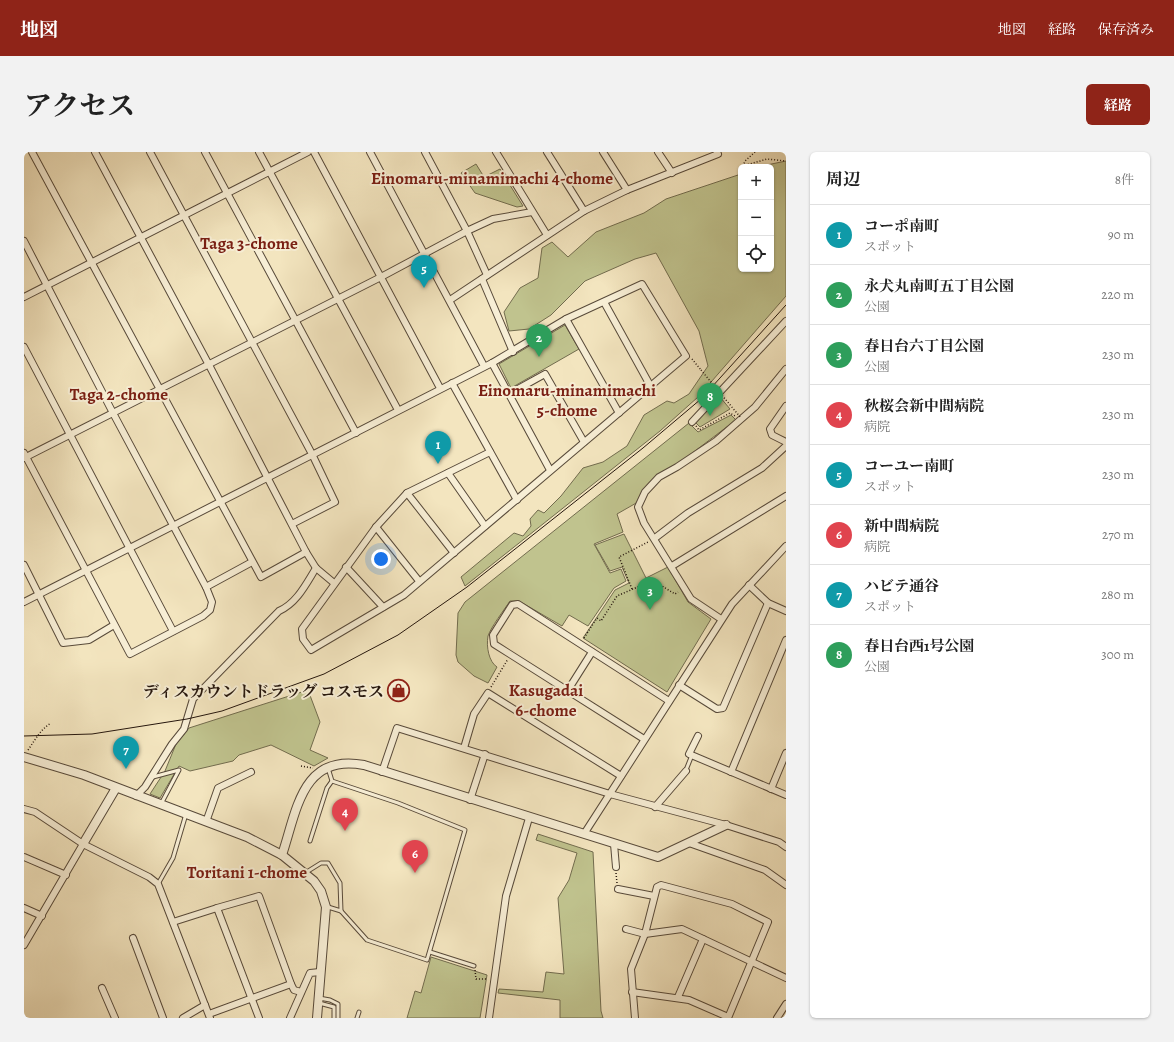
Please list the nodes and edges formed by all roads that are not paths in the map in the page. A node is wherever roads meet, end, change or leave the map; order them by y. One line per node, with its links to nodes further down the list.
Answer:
1 (32, 152): 27 (street)
2 (95, 152): 24 (street)
3 (150, 152): 21 (street)
4 (205, 152): 18 (street)
5 (259, 152): 15 (street)
6 (308, 152): 15 (street)
7 (314, 152): 29 (street)
8 (370, 152): 26 (street)
9 (425, 152): 22 (street)
10 (496, 152): 20 (street)
11 (547, 152): 19 (street)
12 (604, 152): 17 (street)
13 (658, 152): 16 (street)
14 (717, 152): 16 (street)
15 (270, 171): 18 (street); 33 (street)
16 (672, 173): 17 (street)
17 (627, 190): 19 (street)
18 (227, 194): 21 (street); 37 (street)
19 (584, 211): 23 (street)
20 (532, 212): 22 (street); 23 (street)
21 (185, 215): 24 (street); 39 (street)
22 (467, 231): 26 (street); 28 (street)
23 (547, 235): 28 (street)
24 (141, 238): 27 (street); 43 (street)
25 (24, 241): 31 (street)
26 (425, 253): 29 (street); 34 (street)
27 (92, 262): 31 (street); 49 (street)
28 (488, 275): 30 (street)
29 (381, 277): 33 (street); 48 (street)
30 (482, 279): 34 (street); 41 (street)
31 (47, 285): 32 (street); 53 (street)
32 (24, 297)
33 (338, 298): 37 (street); 52 (street)
34 (450, 300): 44 (street)
35 (604, 302): 36 (street); 47 (street); 47 (street)
36 (566, 319): 41 (street); 54 (street)
37 (294, 320): 39 (street); 56 (street)
38 (786, 320): 55 (street)
39 (251, 343): 43 (street); 62 (street)
40 (24, 346): 57 (street)
41 (513, 352): 42 (street)
42 (492, 363): 44 (street); 50 (street)
43 (209, 365): 49 (street); 66 (street)
44 (484, 366): 46 (street)
45 (786, 369): 75 (street)
46 (452, 383): 48 (street); 61 (street)
47 (651, 386): 54 (street)
48 (440, 388): 52 (street)
49 (160, 389): 53 (street); 70 (street)
50 (509, 394): 58 (street); 64 (street)
51 (786, 406): 59 (street)
52 (398, 410): 56 (street)
53 (113, 413): 57 (street); 73 (street)
54 (620, 414): 58 (street)
55 (692, 422)
56 (356, 432): 62 (street)
57 (69, 436): 63 (street); 77 (street)
58 (584, 442): 64 (street)
59 (786, 442)
60 (786, 446): 75 (street)
61 (490, 452): 65 (street); 69 (street)
62 (312, 454): 66 (street); 71 (street)
63 (25, 456): 85 (street)
64 (550, 470): 69 (street)
65 (448, 473): 67 (street); 72 (street)
66 (268, 477): 70 (street); 71 (street)
67 (407, 493): 74 (street); 79 (street)
68 (786, 496): 82 (street)
69 (517, 500): 72 (street)
70 (221, 501): 73 (street); 80 (street)
71 (292, 524): 78 (street)
72 (485, 526): 79 (street)
73 (173, 527): 77 (street); 89 (street)
74 (376, 527): 83 (street); 86 (street)
75 (655, 538): 82 (street)
76 (786, 546): 88 (street)
77 (130, 549): 85 (street); 97 (street)
78 (306, 552): 80 (street); 84 (street)
79 (454, 552): 86 (street)
80 (252, 562): 89 (street)
81 (24, 565): 90 (street)
82 (672, 566): 95 (street)
83 (346, 567): 87 (street); 93 (street)
84 (316, 568): 87 (street); 117 (street)
85 (86, 571): 90 (street); 96 (street)
86 (419, 581): 93 (street)
87 (334, 584): 93 (street)
88 (749, 585): 92 (street); 95 (street)
89 (206, 587): 97 (street)
90 (39, 595): 91 (street); 96 (street)
91 (24, 602)
92 (768, 603): 94 (street); 101 (street)
93 (383, 607)
94 (786, 610)
95 (721, 619): 101 (street)
96 (114, 625): 97 (street)
97 (173, 631)
98 (786, 640): 100 (street)
99 (592, 652): 102 (street); 102 (street); 103 (street)
100 (784, 654): 115 (street)
101 (679, 686): 103 (street)
102 (568, 690): 105 (street)
103 (669, 701): 105 (street)
104 (698, 736): 109 (street)
105 (644, 739): 116 (street)
106 (464, 748): 108 (street); 114 (street); 116 (street)
107 (786, 753): 120 (street)
108 (485, 754): 121 (street); 124 (street)
109 (692, 755): 112 (lane); 115 (street)
110 (25, 757): 119 (street)
111 (328, 766): 114 (street); 118 (lane); 138 (street)
112 (686, 770): 126 (street)
113 (251, 772): 130 (street)
114 (382, 772): 124 (street)
115 (731, 772): 120 (street)
116 (621, 776): 121 (street)
117 (151, 777): 123 (street); 125 (lane)
118 (332, 781): 133 (lane); 158 (lane)
119 (116, 788): 123 (street); 135 (street)
120 (771, 788): 122 (street)
121 (610, 794): 126 (street); 132 (street)
122 (786, 795)
123 (136, 796): 125 (street)
124 (470, 800): 129 (street)
125 (161, 805): 128 (street)
126 (655, 806): 131 (street)
127 (24, 809): 135 (street)
128 (186, 814): 130 (street); 143 (lane)
129 (529, 818): 132 (street); 183 (street)
130 (206, 822): 138 (street)
131 (726, 825): 134 (street); 137 (street)
132 (584, 834): 136 (street)
133 (310, 841)
134 (689, 843): 136 (street); 144 (street)
135 (83, 844): 142 (street); 143 (street)
136 (614, 844): 140 (street)
137 (786, 847)
138 (282, 855): 141 (street)
139 (24, 857): 142 (street)
140 (616, 867)
141 (305, 873): 147 (street); 150 (lane)
142 (66, 875): 151 (street)
143 (158, 884): 152 (street)
144 (786, 885)
145 (618, 889): 146 (street)
146 (654, 896): 154 (street); 159 (street)
147 (326, 907): 150 (lane); 161 (street)
148 (24, 908): 151 (street)
149 (217, 908): 152 (street); 163 (street); 168 (street)
150 (341, 911): 158 (lane)
151 (42, 916): 157 (street)
152 (173, 922): 170 (street)
153 (626, 929): 154 (street)
154 (645, 934): 156 (street); 166 (street)
155 (133, 938): 175 (street)
156 (703, 939): 159 (street); 167 (street)
157 (24, 945)
158 (430, 952): 160 (lane)
159 (752, 961): 162 (street); 185 (street)
160 (474, 966)
161 (320, 972): 165 (street); 169 (street)
162 (786, 978)
163 (291, 984): 165 (street); 168 (street)
164 (102, 988): 174 (street)
165 (301, 992): 178 (street)
166 (632, 992): 167 (street); 184 (street)
167 (678, 997): 185 (street)
168 (251, 1000): 173 (street); 177 (street)
169 (317, 1000): 179 (street); 180 (lane); 181 (lane)
170 (205, 1004): 173 (street); 176 (street)
171 (786, 1004): 186 (street)
172 (360, 1012): 182 (lane)
173 (210, 1016)
174 (115, 1018)
175 (163, 1018)
176 (183, 1018)
177 (259, 1018)
178 (290, 1018)
179 (317, 1018)
180 (334, 1018)
181 (338, 1018)
182 (357, 1018)
183 (489, 1018)
184 (635, 1018)
185 (728, 1018)
186 (777, 1018)

